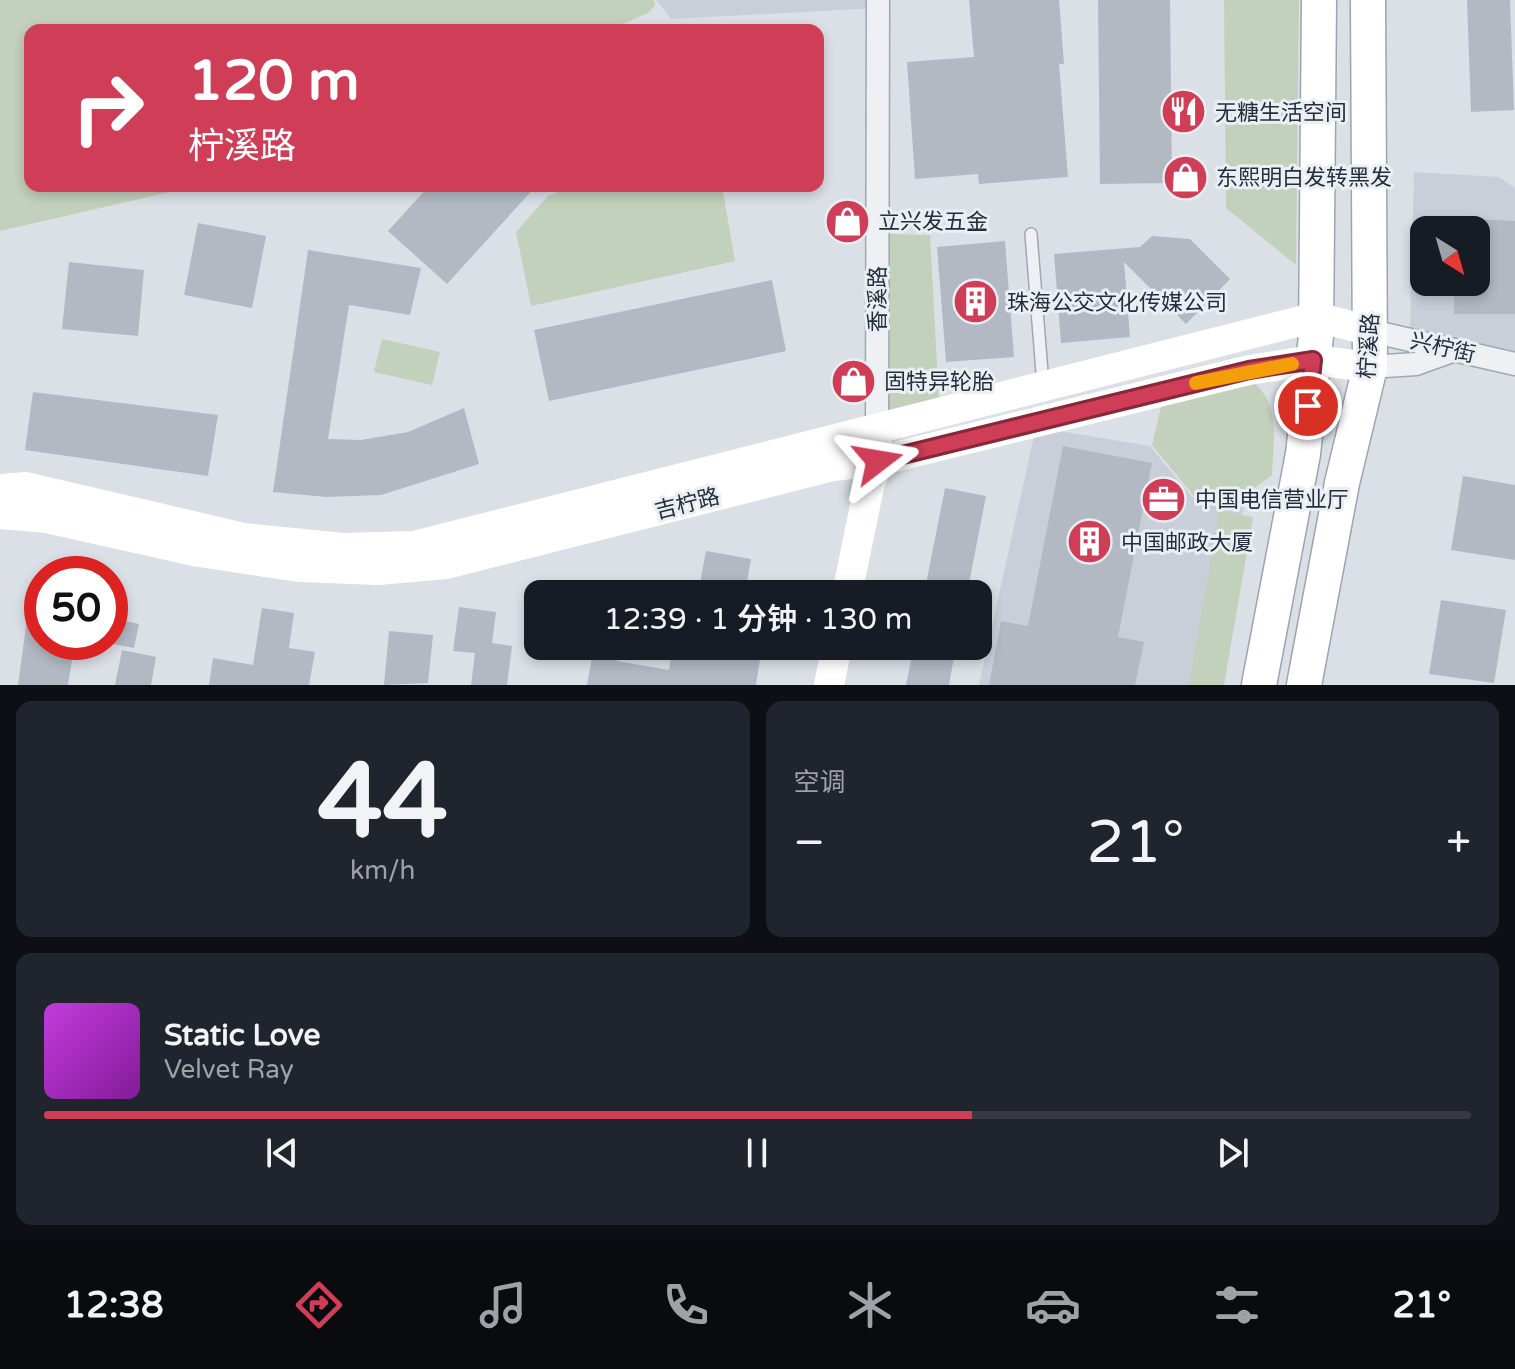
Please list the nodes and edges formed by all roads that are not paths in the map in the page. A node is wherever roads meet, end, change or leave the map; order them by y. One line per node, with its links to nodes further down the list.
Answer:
1 (878, 0): 12 (street, 香溪路)
2 (1318, 12): 3 (main road); 5 (main road)
3 (1368, 12): 6 (main road, 柠溪路)
4 (1031, 234): 11 (lane)
5 (1316, 317): 6 (main road); 8 (main road); 11 (main road)
6 (1371, 331): 7 (street, 兴柠街); 10 (main road, 柠溪路)
7 (1456, 349): 9 (street, 兴柠街); 10 (street)
8 (1313, 360): 10 (main road, 吉柠路); 13 (main road, 吉柠路); 18 (main road)
9 (1515, 364)
10 (1370, 367): 20 (main road, 柠溪路)
11 (1043, 385): 12 (main road)
12 (877, 427): 13 (main road, 香溪路); 14 (main road)
13 (878, 461): 15 (main road, 吉柠路); 16 (main road, 香溪路)
14 (0, 489)
15 (0, 514)
16 (850, 580)
17 (834, 660): 19 (main road)
18 (1264, 684)
19 (829, 685)
20 (1304, 685)

